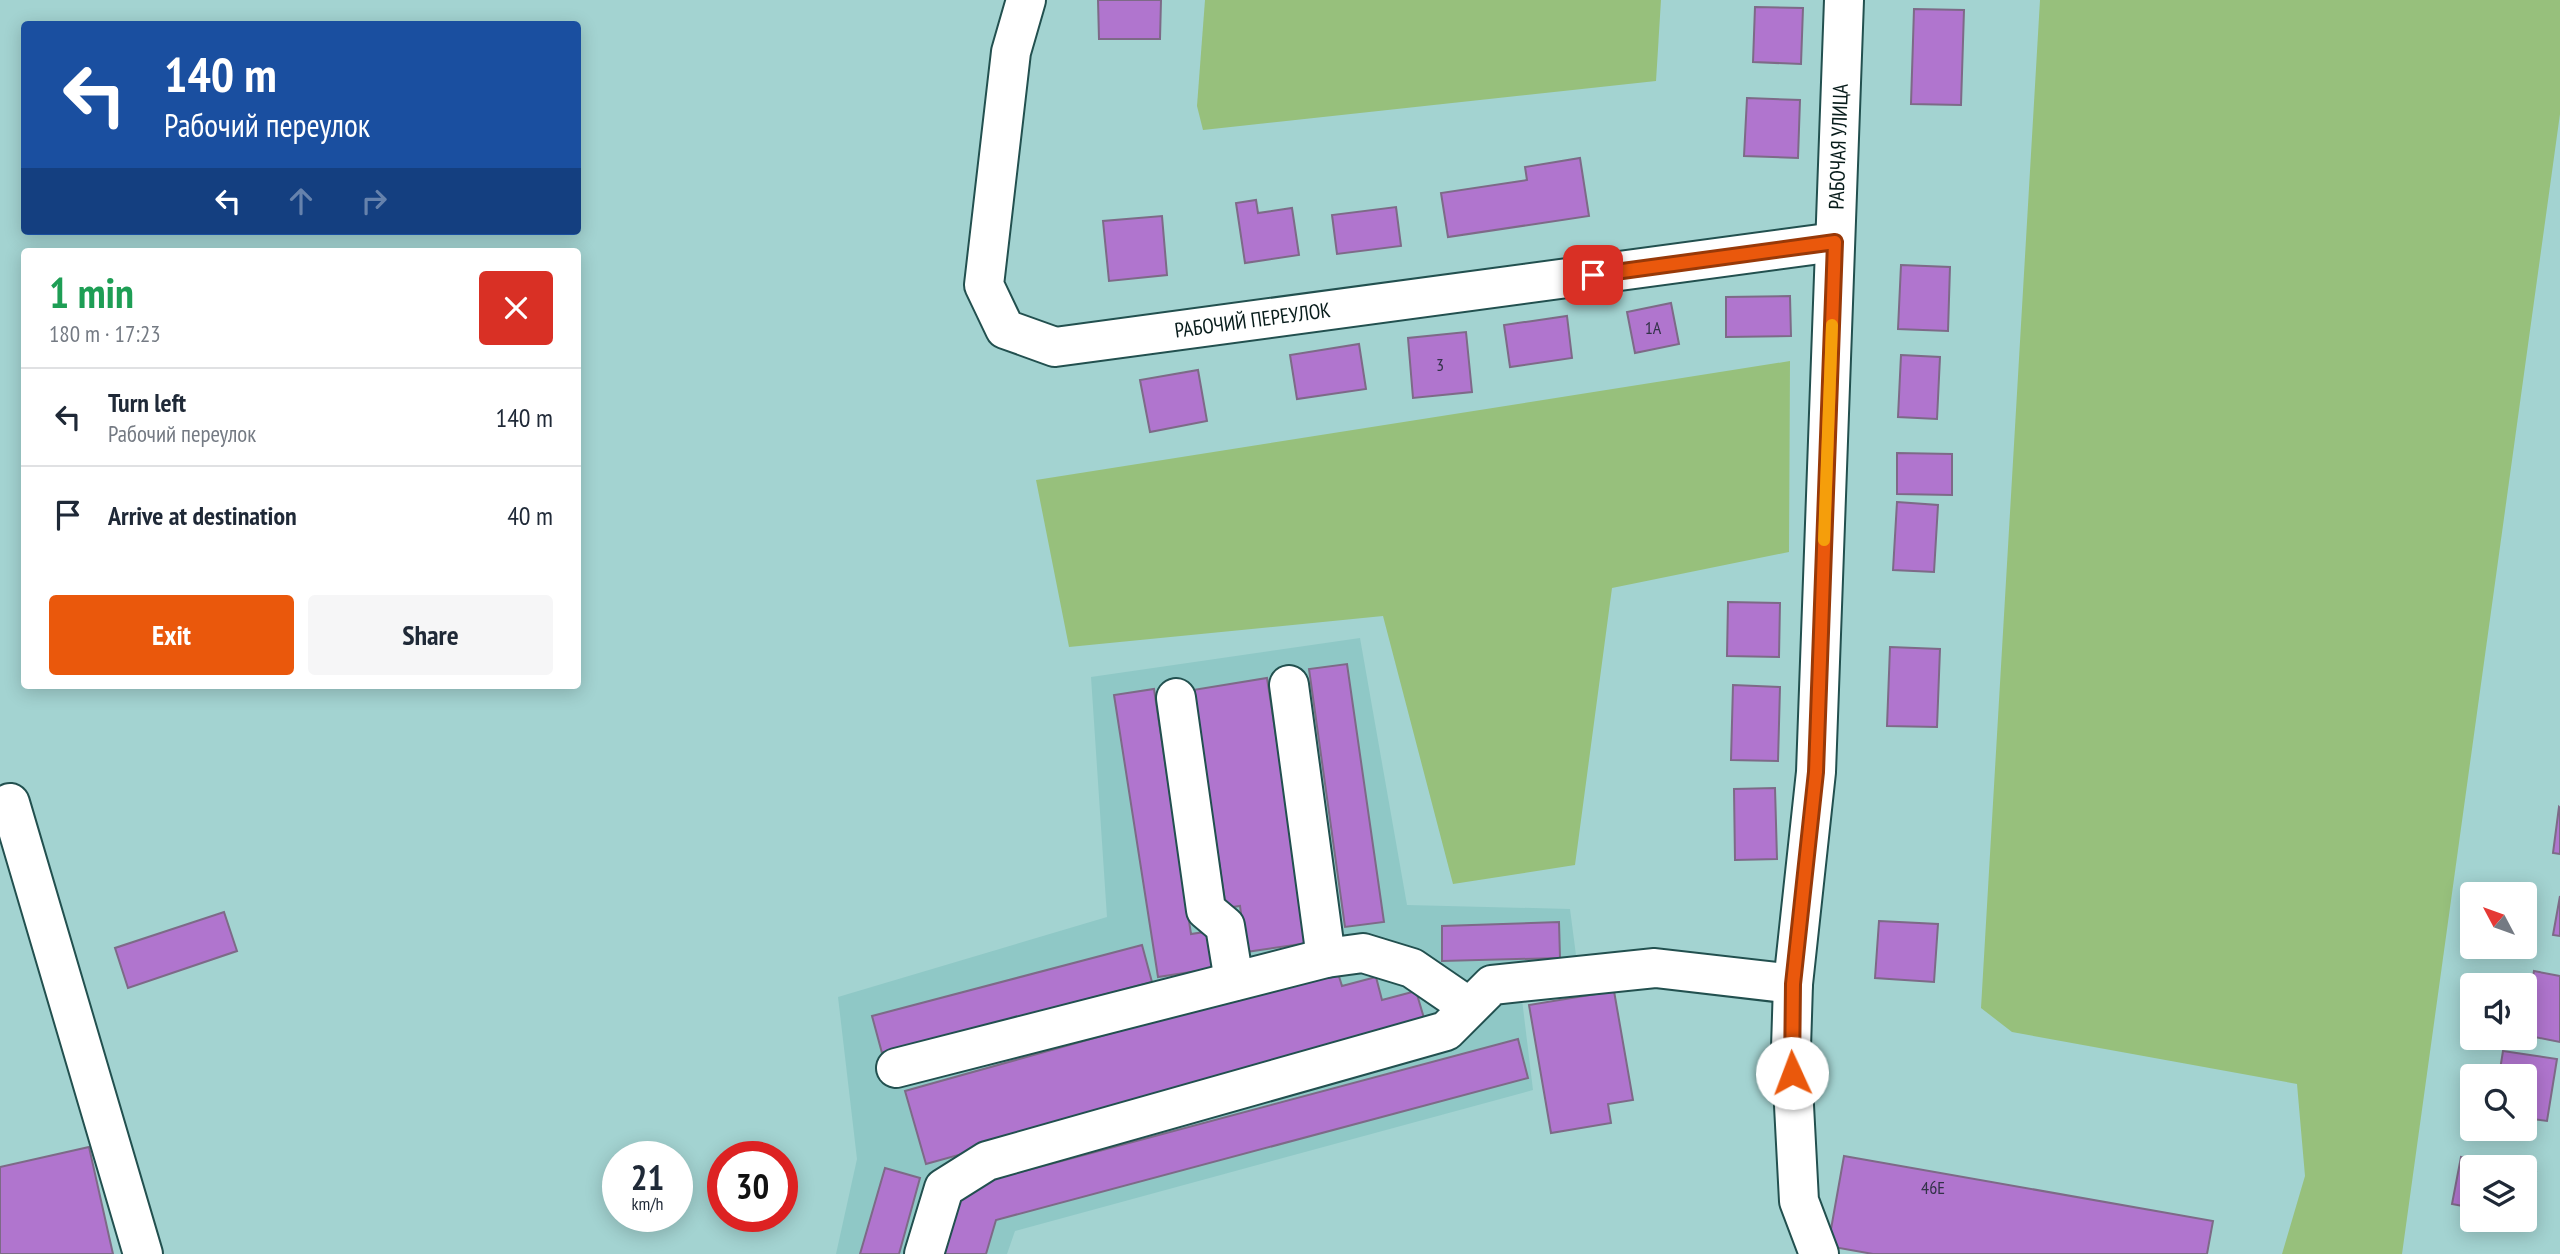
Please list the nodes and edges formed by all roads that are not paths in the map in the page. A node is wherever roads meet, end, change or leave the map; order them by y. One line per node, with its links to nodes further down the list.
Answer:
1 (1026, 0): 3 (street, РАБОЧИЙ ПЕРЕУЛОК)
2 (1844, 0): 3 (street, РАБОЧАЯ УЛИЦА)
3 (1835, 242): 9 (street, РАБОЧАЯ УЛИЦА)
4 (1289, 685): 7 (street)
5 (1176, 698): 8 (street)
6 (10, 803): 12 (street)
7 (1326, 958): 8 (street); 10 (street)
8 (1234, 981): 11 (street)
9 (1793, 984): 10 (street); 14 (street, РАБОЧАЯ УЛИЦА)
10 (1469, 1007): 13 (street)
11 (896, 1068)
12 (143, 1254)
13 (924, 1254)
14 (1818, 1254)

